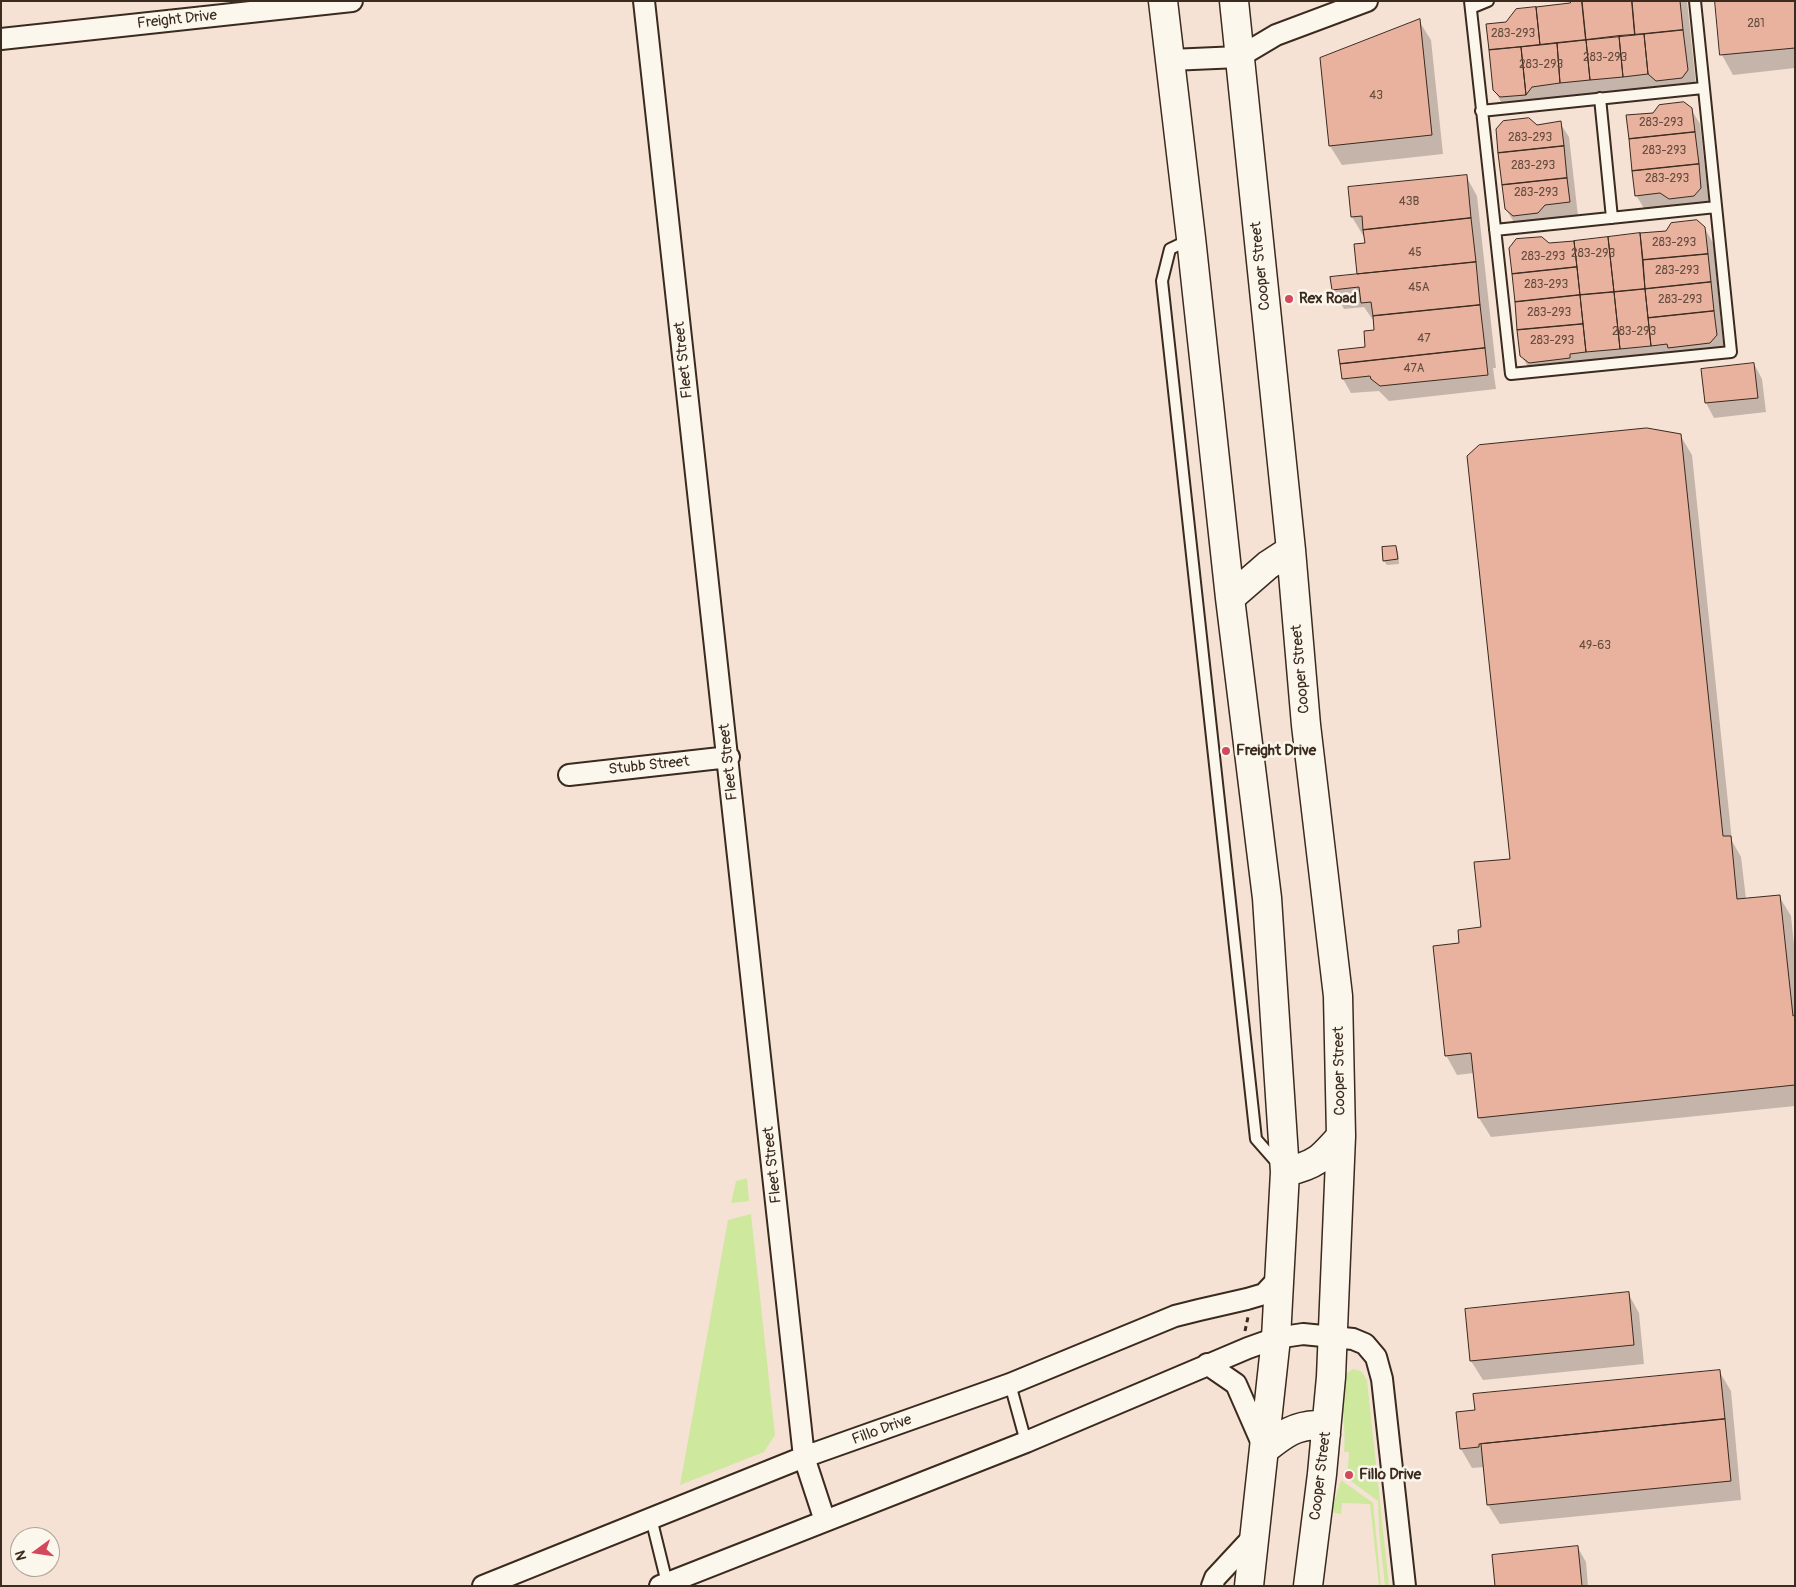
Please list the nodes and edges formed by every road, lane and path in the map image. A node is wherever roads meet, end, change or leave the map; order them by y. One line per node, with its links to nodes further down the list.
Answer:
1 (352, 1): 9 (street, Freight Drive)
2 (644, 1): 21 (street, Fleet Street)
3 (1163, 1): 11 (main road)
4 (1234, 1): 10 (main road, Cooper Street)
5 (1367, 1): 10 (street)
6 (1488, 1): 8 (lane)
7 (1694, 1): 12 (lane)
8 (1470, 5): 14 (lane)
9 (1, 39)
10 (1239, 57): 11 (street); 19 (main road, Cooper Street)
11 (1170, 60): 18 (main road)
12 (1703, 88): 13 (lane); 15 (lane)
13 (1600, 98): 14 (lane); 16 (lane)
14 (1481, 111): 17 (lane)
15 (1716, 207): 16 (lane); 17 (lane)
16 (1612, 218): 17 (lane)
17 (1495, 230)
18 (1191, 238): 20 (main road); 24 (lane)
19 (1291, 550): 20 (main road); 23 (main road, Cooper Street)
20 (1230, 598): 24 (main road)
21 (729, 758): 22 (street, Stubb Street); 35 (street, Fleet Street)
22 (569, 775)
23 (1341, 1136): 24 (main road); 28 (main road, Cooper Street)
24 (1285, 1172): 25 (main road)
25 (1279, 1278): 29 (main road); 31 (street, Fillo Drive)
26 (1248, 1309): 27 (path)
27 (1244, 1336)
28 (1333, 1337): 29 (street); 32 (main road, Cooper Street); 44 (street)
29 (1276, 1338): 30 (street); 34 (main road)
30 (1207, 1364): 33 (street); 34 (street)
31 (1010, 1384): 33 (lane); 35 (street, Fillo Drive)
32 (1326, 1434): 34 (main road); 43 (main road, Cooper Street)
33 (1026, 1442): 37 (street)
34 (1265, 1449): 38 (main road)
35 (804, 1457): 36 (street, Fillo Drive); 37 (street, Fleet Street)
36 (651, 1518): 39 (lane); 40 (street, Fillo Drive)
37 (825, 1521): 39 (street)
38 (1254, 1536): 41 (street); 42 (main road)
39 (664, 1584)
40 (483, 1586)
41 (1212, 1586)
42 (1249, 1586)
43 (1308, 1586)
44 (1404, 1586)

